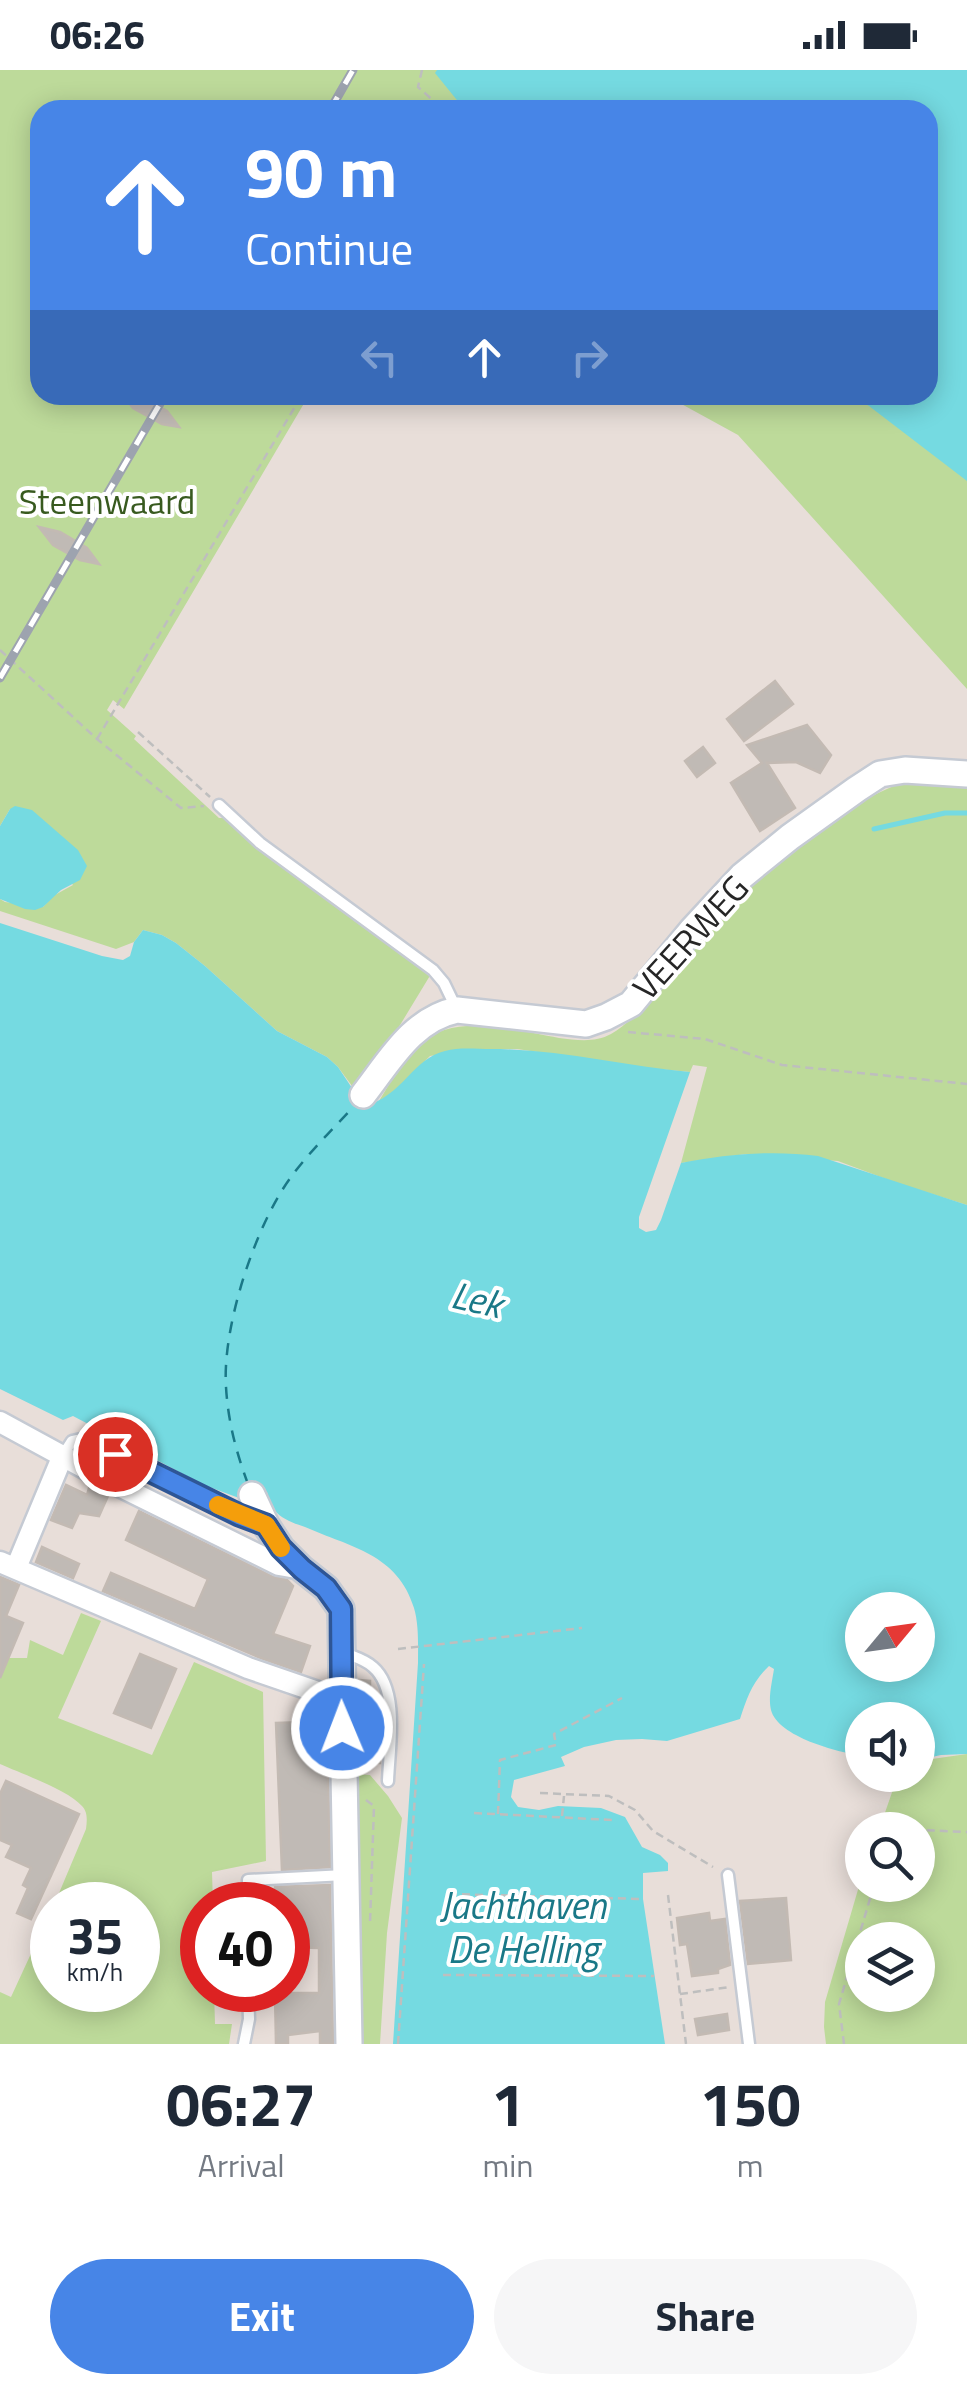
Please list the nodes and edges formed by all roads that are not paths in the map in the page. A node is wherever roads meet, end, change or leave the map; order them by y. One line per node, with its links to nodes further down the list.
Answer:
1 (967, 774): 3 (street, VEERWEG)
2 (219, 805): 3 (lane)
3 (457, 1010): 4 (street)
4 (363, 1095)
5 (0, 1422): 6 (street)
6 (64, 1455): 8 (lane); 9 (street); 10 (street)
7 (252, 1494): 8 (street)
8 (266, 1525): 10 (street)
9 (8, 1565): 12 (street)
10 (302, 1569): 11 (street)
11 (340, 1650): 12 (street); 13 (lane)
12 (341, 1700): 15 (street)
13 (388, 1781)
14 (728, 1875): 20 (lane)
15 (346, 1876): 16 (lane); 19 (street)
16 (248, 1882)
17 (248, 2012): 18 (lane)
18 (244, 2044)
19 (349, 2044)
20 (749, 2044)

